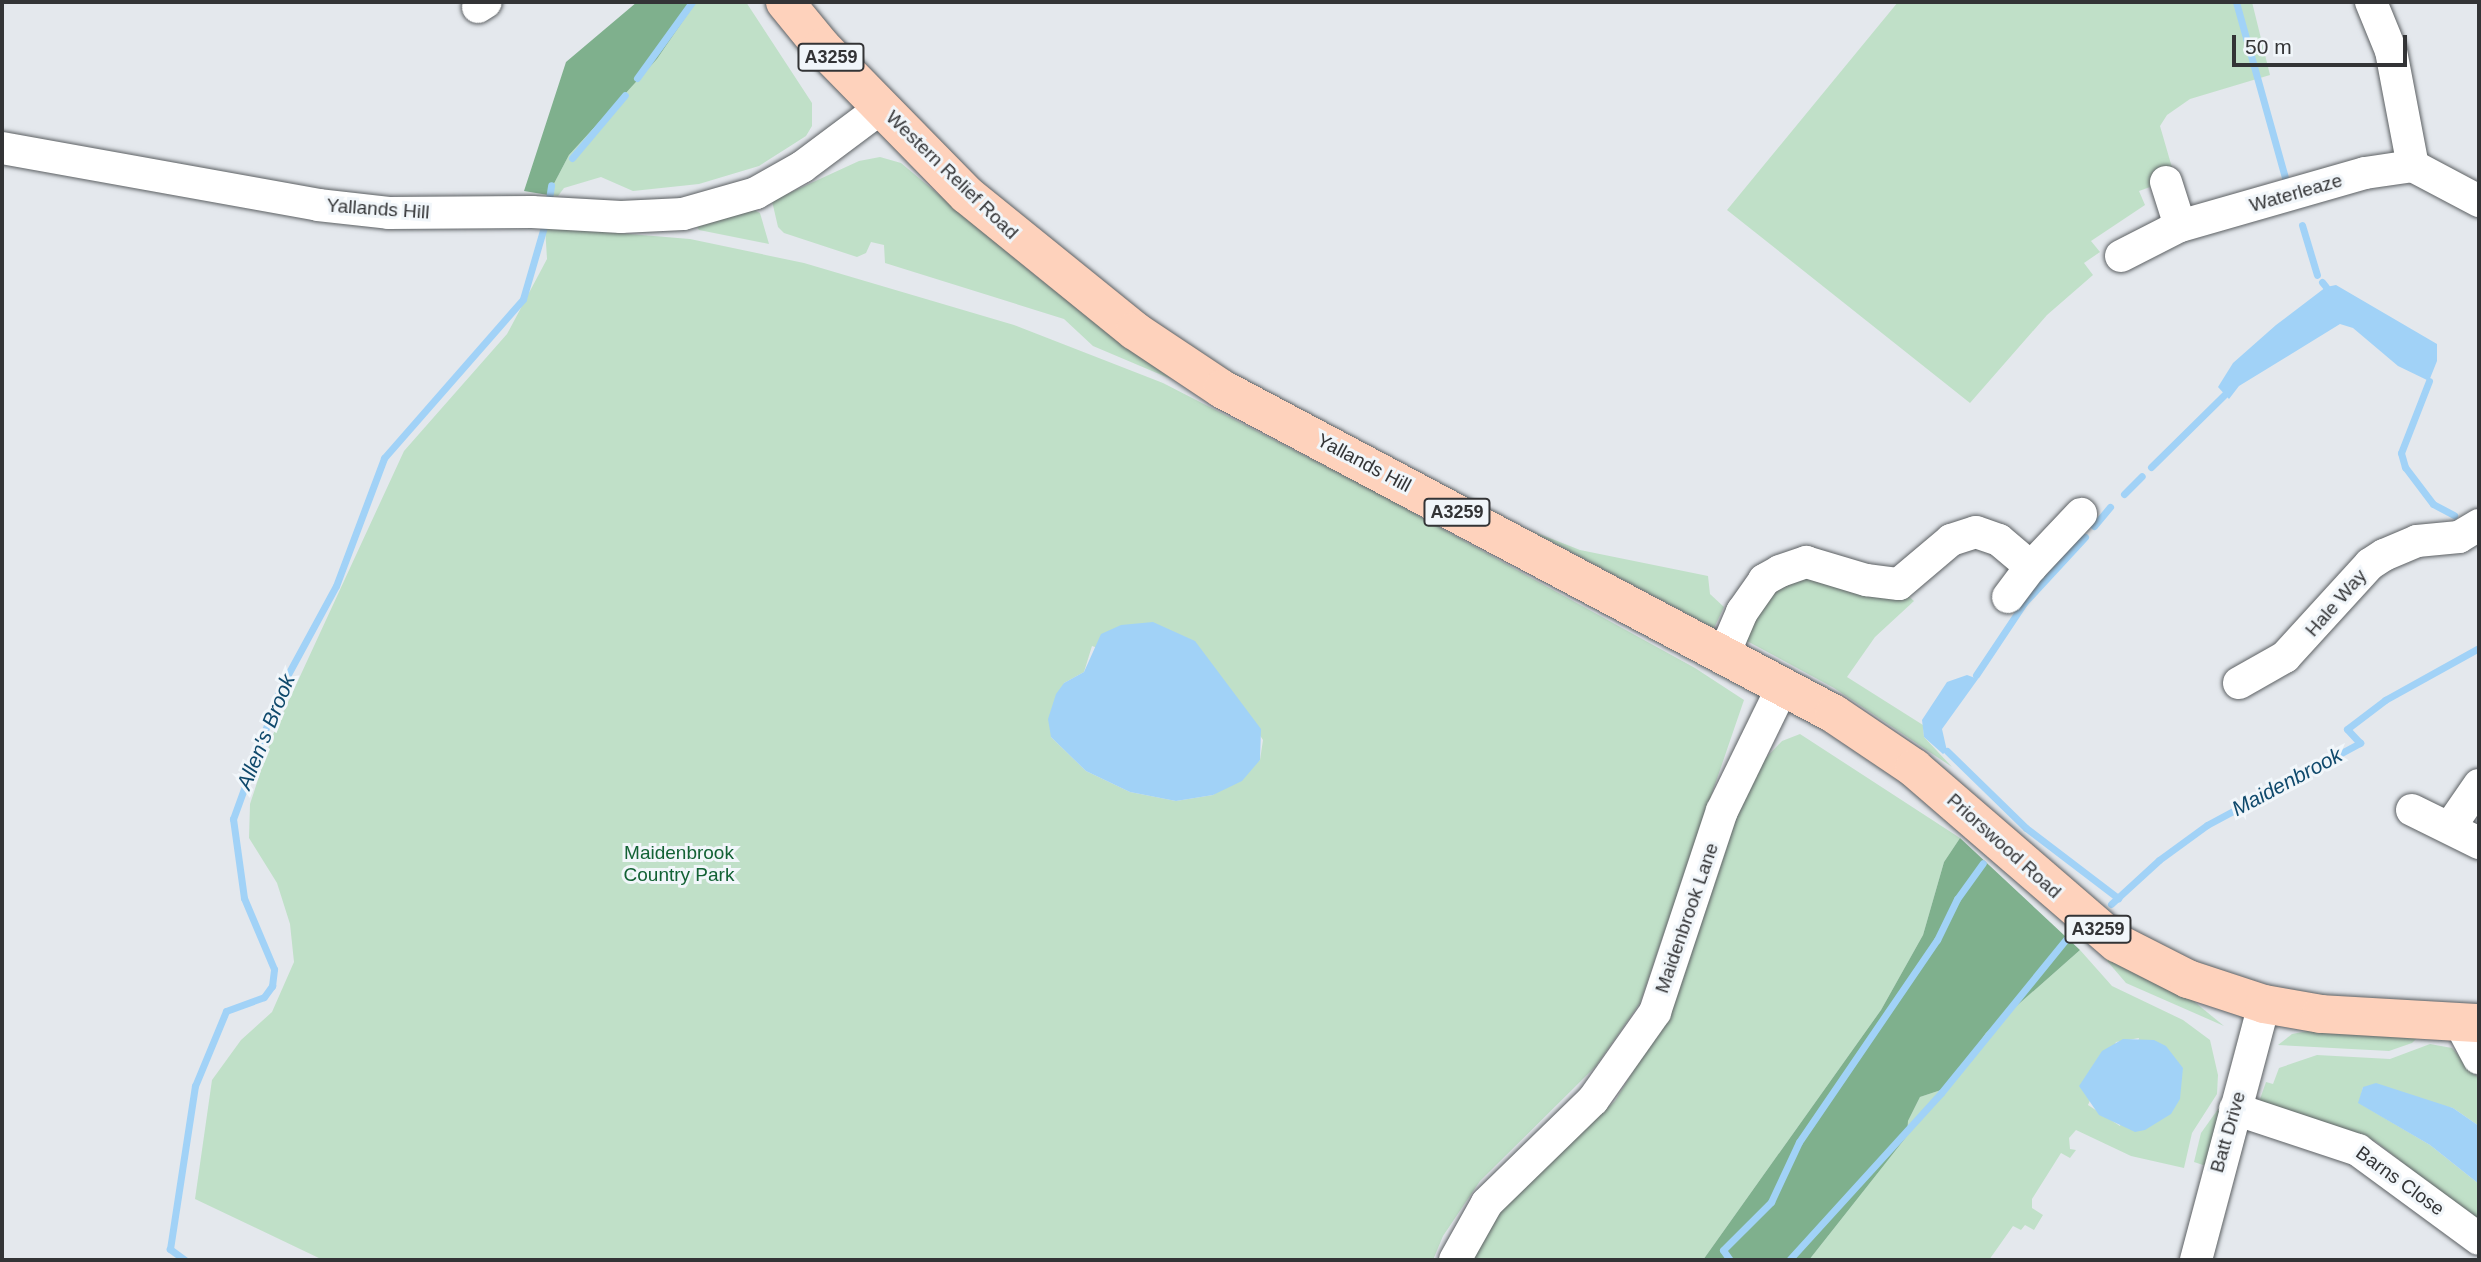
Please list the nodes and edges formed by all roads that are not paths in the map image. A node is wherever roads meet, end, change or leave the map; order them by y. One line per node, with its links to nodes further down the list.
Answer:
1 (785, 2): 3 (main road, Western Relief Road / A3259)
2 (2371, 2): 5 (street)
3 (881, 108): 4 (street, Yallands Hill); 10 (main road, Western Relief Road / A3259)
4 (2, 148)
5 (2413, 166): 7 (street); 8 (street, Waterleaze)
6 (2166, 182): 8 (street)
7 (2479, 201)
8 (2180, 226): 9 (street, Waterleaze)
9 (2121, 256)
10 (1135, 331): 15 (main road, Yallands Hill / A3259)
11 (2081, 514): 13 (street)
12 (2479, 525): 16 (street, Hale Way)
13 (2031, 567): 14 (street); 15 (street)
14 (2008, 597)
15 (1724, 654): 17 (main road, Yallands Hill / A3259)
16 (2239, 683)
17 (1783, 686): 22 (main road, Priorswood Road / A3259); 27 (street, Maidenbrook Lane)
18 (2479, 785): 20 (street)
19 (2412, 810): 20 (street)
20 (2450, 827): 21 (street)
21 (2479, 843)
22 (2263, 1004): 23 (main road, Priorswood Road / A3259); 25 (street, Batt Drive)
23 (2470, 1023): 24 (street)
24 (2479, 1058)
25 (2235, 1108): 26 (street, Barns Close); 28 (street, Batt Drive)
26 (2479, 1239)
27 (1455, 1260)
28 (2196, 1260)

